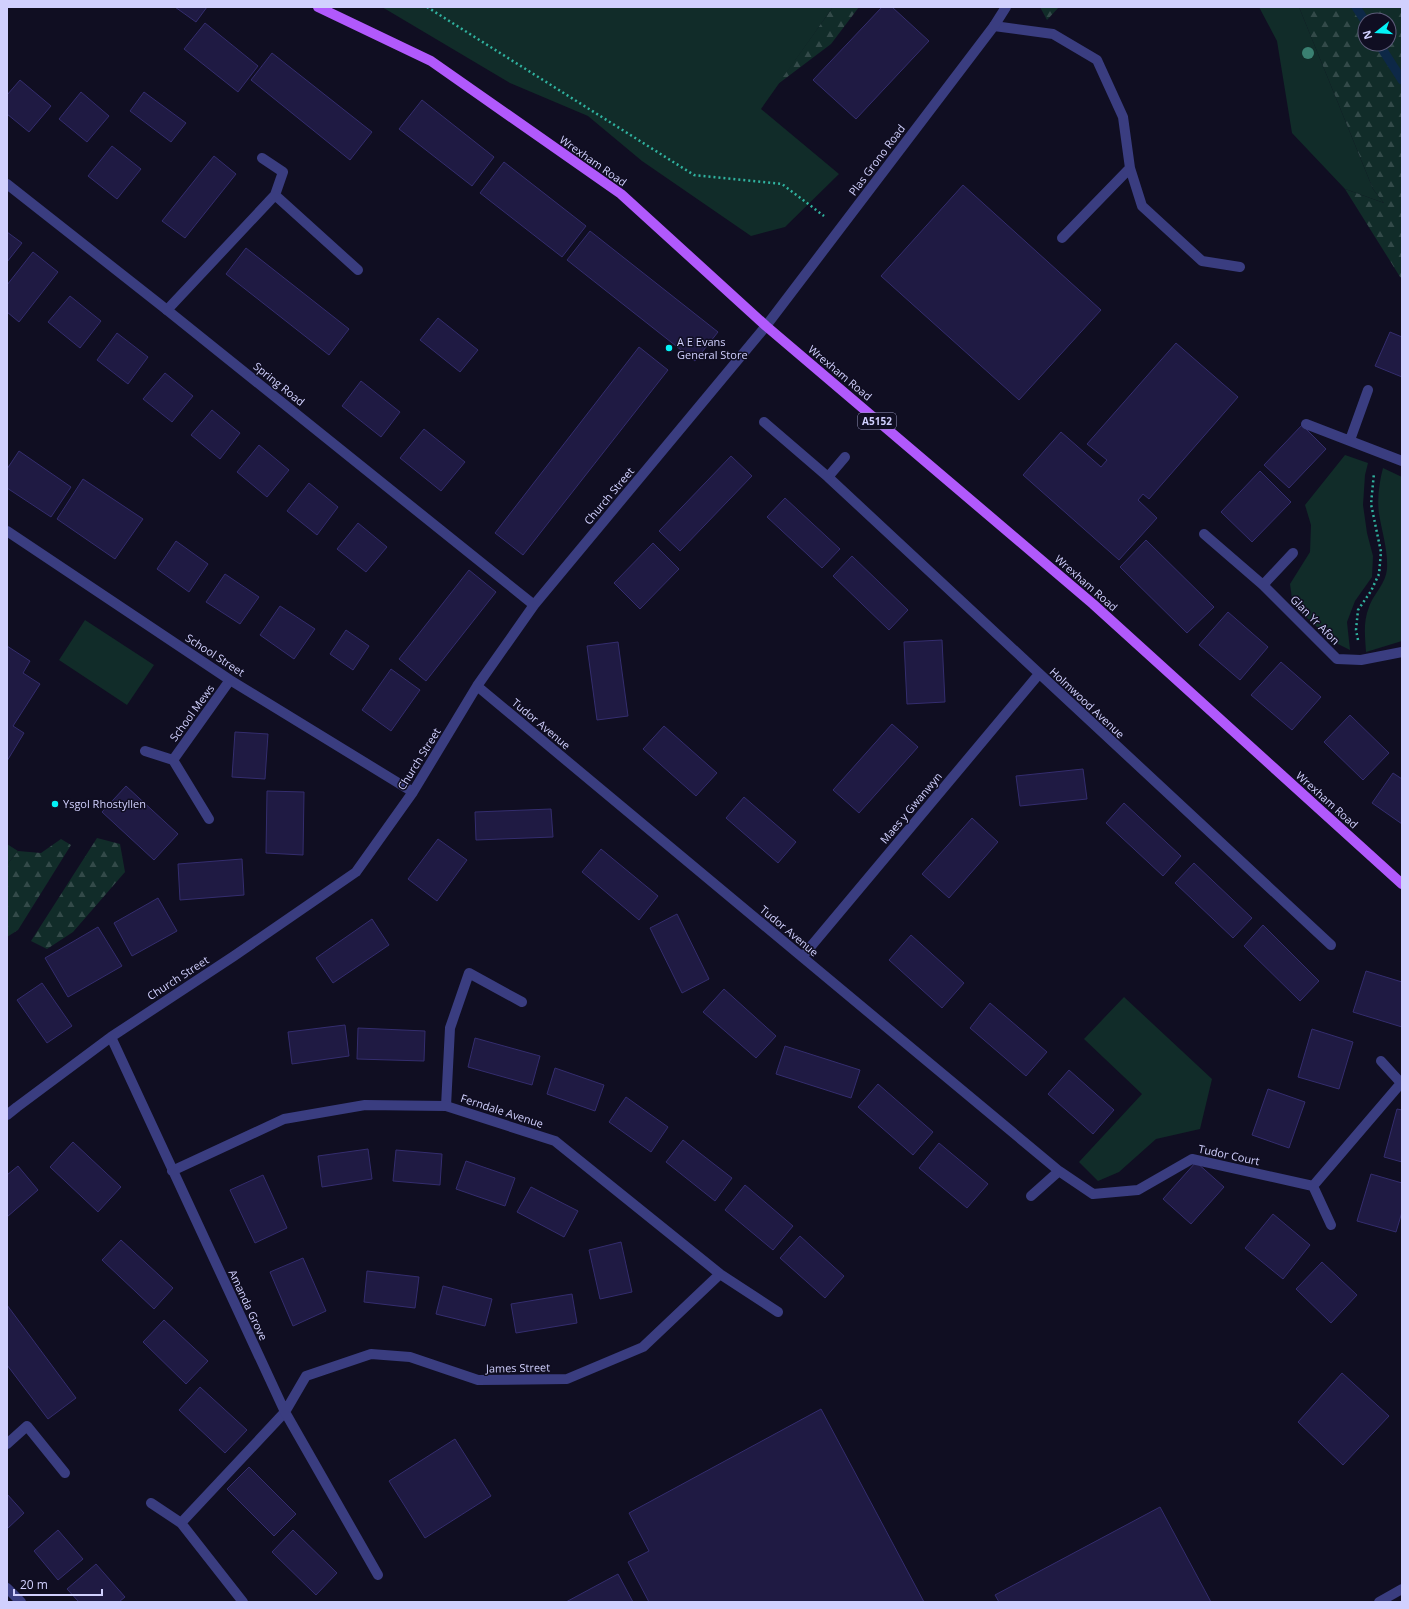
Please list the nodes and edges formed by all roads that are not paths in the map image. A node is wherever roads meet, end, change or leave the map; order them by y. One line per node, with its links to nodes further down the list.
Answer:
1 (318, 7): 12 (main road, Wrexham Road / A5152)
2 (1006, 7): 3 (street, Plas Grono Road)
3 (994, 26): 5 (street); 12 (street, Plas Grono Road)
4 (262, 158): 7 (street)
5 (1130, 168): 8 (street); 9 (street)
6 (7, 184): 11 (street, Spring Road)
7 (275, 195): 10 (street); 11 (street)
8 (1062, 238)
9 (1240, 267)
10 (358, 270)
11 (167, 310): 24 (street, Spring Road)
12 (766, 326): 24 (street, Church Street); 33 (main road, Wrexham Road / A5152)
13 (1368, 390): 16 (street)
14 (764, 422): 19 (street, Holmwood Avenue)
15 (1306, 424): 16 (street)
16 (1350, 440): 18 (street)
17 (845, 457): 19 (street)
18 (1402, 461)
19 (828, 477): 26 (street, Holmwood Avenue)
20 (7, 531): 27 (street, School Street)
21 (1204, 534): 23 (street, Glan Yr Afon)
22 (1293, 553): 23 (street)
23 (1263, 585): 25 (street, Glan Yr Afon)
24 (534, 605): 28 (street, Church Street)
25 (1402, 652)
26 (1039, 674): 34 (street, Holmwood Avenue); 35 (street, Maes y Gwanwyn)
27 (230, 680): 30 (street, School Mews); 31 (street, School Street)
28 (477, 686): 31 (street, Church Street); 35 (street, Tudor Avenue)
29 (145, 751): 30 (street)
30 (173, 760): 32 (street)
31 (413, 792): 37 (street, Church Street)
32 (209, 819)
33 (1402, 884)
34 (1331, 945)
35 (802, 957): 43 (street, Tudor Avenue)
36 (522, 1002): 40 (street)
37 (110, 1037): 41 (street, Church Street); 42 (street, Amanda Grove)
38 (1381, 1061): 39 (street)
39 (1401, 1083): 44 (street)
40 (446, 1106): 42 (street, Ferndale Avenue); 47 (street, Ferndale Avenue)
41 (7, 1115)
42 (172, 1171): 49 (street, Amanda Grove)
43 (1059, 1171): 44 (street, Tudor Court); 45 (street)
44 (1313, 1186): 46 (street)
45 (1031, 1196)
46 (1331, 1225)
47 (720, 1274): 48 (street, Ferndale Avenue); 49 (street, James Street)
48 (778, 1312)
49 (285, 1412): 53 (street, James Street); 54 (street, Amanda Grove)
50 (7, 1444): 51 (street)
51 (65, 1473)
52 (151, 1503): 53 (street)
53 (181, 1523): 58 (street)
54 (378, 1575)
55 (7, 1588): 57 (street)
56 (1402, 1589): 59 (street)
57 (21, 1602)
58 (243, 1602)
59 (1380, 1602)

